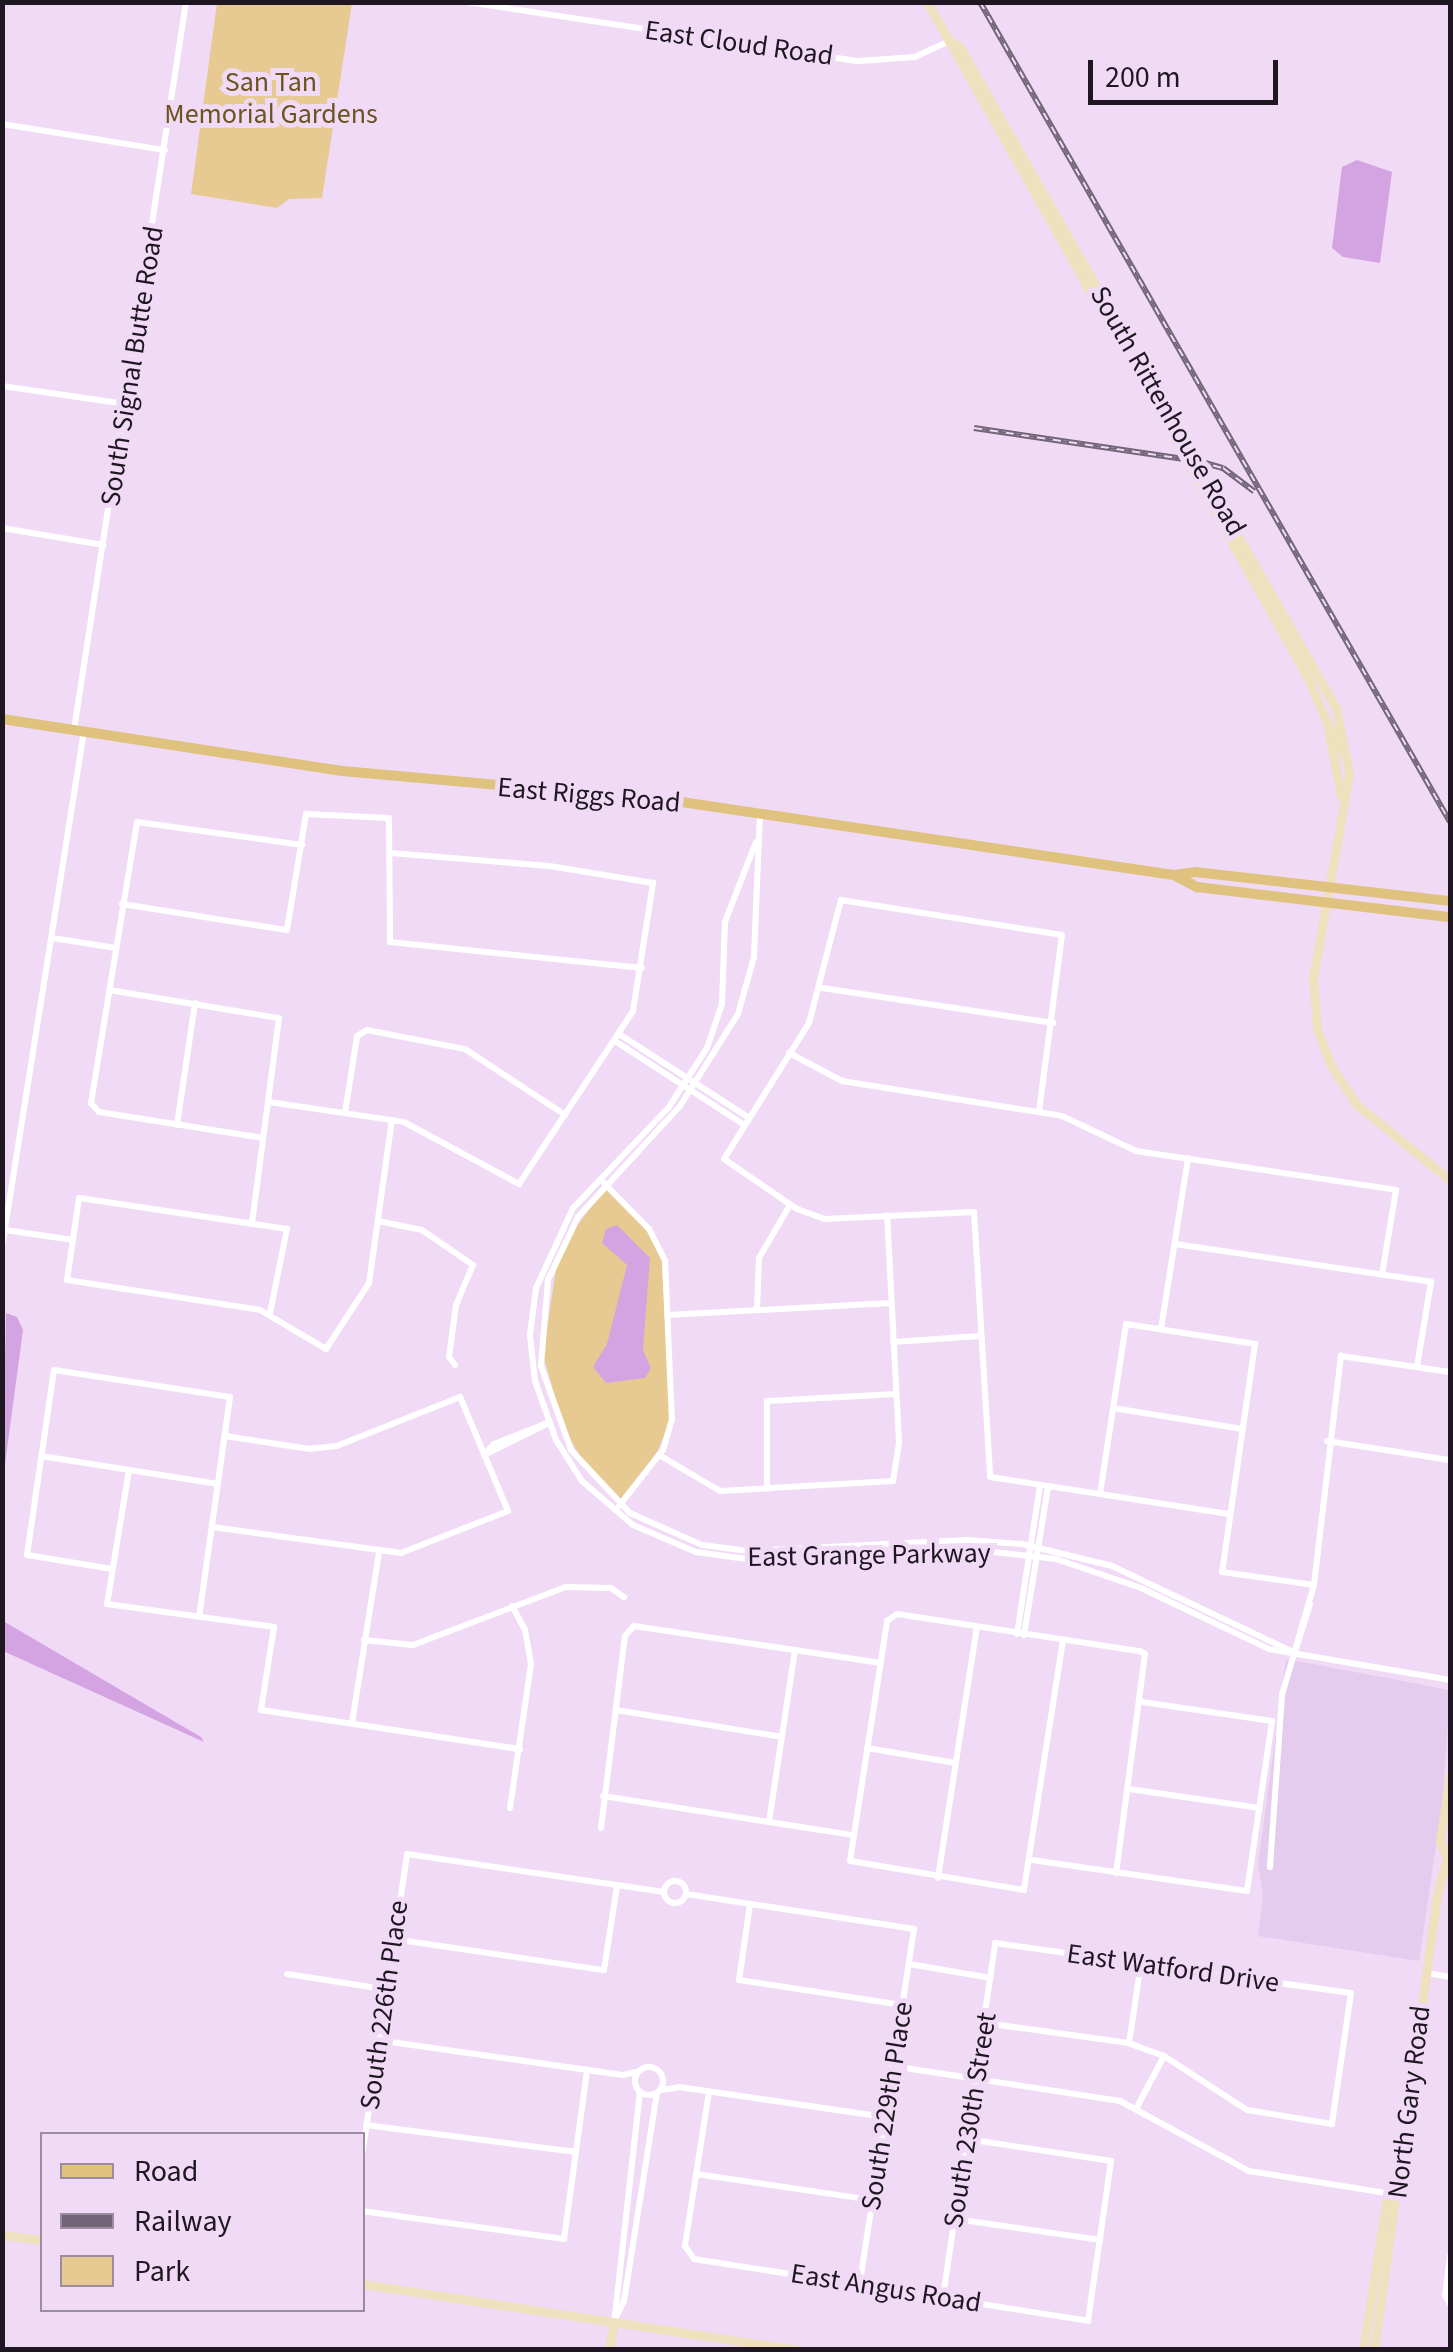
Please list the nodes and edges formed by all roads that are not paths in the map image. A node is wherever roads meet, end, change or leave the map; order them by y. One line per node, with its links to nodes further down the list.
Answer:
1 (186, 2): 6 (street, South Signal Butte Road)
2 (466, 2): 4 (street, East Cloud Road)
3 (928, 2): 4 (main road, South Rittenhouse Road)
4 (948, 40): 11 (main road, South Rittenhouse Road); 12 (main road, South Rittenhouse Road)
5 (2, 124): 6 (street)
6 (165, 150): 8 (street, South Signal Butte Road)
7 (2, 386): 8 (street)
8 (126, 404): 10 (street, South Signal Butte Road)
9 (2, 528): 10 (street)
10 (104, 545): 15 (street, South Signal Butte Road)
11 (1304, 671): 12 (main road); 14 (main road, South Rittenhouse Road)
12 (1338, 714): 16 (main road, South Rittenhouse Road)
13 (2, 718): 15 (main road, East Riggs Road)
14 (1327, 723): 16 (main road); 17 (main road, South Rittenhouse Road)
15 (79, 730): 18 (main road, East Riggs Road); 28 (street, South Signal Butte Road)
16 (1348, 761): 17 (main road, South Rittenhouse Road)
17 (1341, 796): 23 (main road, South Rittenhouse Road)
18 (760, 811): 19 (street); 22 (main road, East Riggs Road)
19 (756, 842): 37 (street); 37 (street)
20 (302, 844): 21 (street); 25 (street); 25 (street)
21 (391, 854): 30 (street); 30 (street)
22 (1174, 875): 23 (main road, East Riggs Road); 26 (main road, East Riggs Road)
23 (1327, 889): 24 (main road, East Riggs Road); 26 (main road)
24 (1450, 901)
25 (122, 904): 29 (street)
26 (1324, 905): 27 (main road, East Riggs Road); 47 (main road)
27 (1450, 917)
28 (52, 938): 29 (street); 53 (street, South Signal Butte Road)
29 (116, 948): 32 (street)
30 (642, 968): 35 (street)
31 (822, 988): 34 (street); 34 (street); 36 (street)
32 (109, 990): 33 (street); 44 (street)
33 (195, 1003): 38 (street); 44 (street)
34 (1053, 1023): 39 (street)
35 (617, 1038): 37 (street); 41 (street)
36 (788, 1053): 39 (street); 43 (street)
37 (690, 1085): 43 (street); 48 (street)
38 (269, 1102): 40 (street); 45 (street)
39 (1039, 1112): 46 (street)
40 (345, 1113): 41 (street); 42 (street)
41 (565, 1115): 42 (street)
42 (392, 1120): 51 (street)
43 (745, 1120): 49 (street)
44 (177, 1125): 45 (street)
45 (263, 1138): 52 (street)
46 (1188, 1158): 55 (street); 57 (street)
47 (1450, 1180)
48 (602, 1182): 61 (street); 70 (street)
49 (790, 1205): 50 (street); 59 (street)
50 (887, 1215): 58 (street); 63 (street)
51 (378, 1221): 60 (street); 65 (street)
52 (252, 1224): 54 (street); 60 (street)
53 (5, 1230): 54 (street); 56 (street, South Signal Butte Road)
54 (73, 1240): 60 (street)
55 (1174, 1244): 57 (street); 62 (street)
56 (2, 1247)
57 (1382, 1275): 66 (street)
58 (891, 1303): 59 (street); 64 (street)
59 (757, 1310): 61 (street)
60 (270, 1314)
61 (668, 1315): 78 (street)
62 (1160, 1329): 69 (street); 71 (street)
63 (981, 1336): 64 (street); 82 (street)
64 (894, 1342): 68 (street)
65 (455, 1364)
66 (1417, 1367): 67 (street); 74 (street)
67 (1450, 1372)
68 (896, 1394): 83 (street); 83 (street)
69 (1113, 1408): 71 (street); 84 (street)
70 (552, 1422): 72 (street); 75 (street); 85 (street)
71 (1242, 1429): 86 (street)
72 (514, 1435): 75 (street); 76 (street)
73 (224, 1436): 76 (street); 77 (street); 81 (street)
74 (1327, 1441): 79 (street); 92 (street)
75 (518, 1444): 76 (street)
76 (484, 1455): 89 (street)
77 (41, 1456): 80 (street); 91 (street)
78 (659, 1456): 83 (street); 85 (street)
79 (1450, 1460)
80 (129, 1470): 81 (street); 91 (street)
81 (218, 1484): 87 (street)
82 (1044, 1486): 84 (street); 88 (street)
83 (766, 1489)
84 (1100, 1494): 86 (street)
85 (617, 1508): 88 (street, East Grange Parkway); 90 (street, East Grange Parkway)
86 (1230, 1514): 92 (street)
87 (212, 1527): 89 (street); 95 (street)
88 (1034, 1547): 90 (street); 101 (street, East Grange Parkway)
89 (378, 1552): 98 (street)
90 (1032, 1556): 97 (street); 101 (street, East Grange Parkway)
91 (112, 1569): 95 (street)
92 (1314, 1585): 101 (street)
93 (624, 1598): 94 (street)
94 (512, 1606): 98 (street); 108 (street)
95 (199, 1616): 106 (street)
96 (977, 1627): 97 (street); 102 (street); 110 (street)
97 (1021, 1634): 99 (street)
98 (364, 1640): 106 (street)
99 (1063, 1640): 104 (street); 120 (street)
100 (796, 1650): 102 (street); 105 (street); 107 (street)
101 (1294, 1653): 103 (street, East Grange Parkway); 121 (street)
102 (881, 1663): 109 (street)
103 (1450, 1680)
104 (1142, 1702): 112 (street); 115 (street)
105 (616, 1710): 107 (street); 113 (street)
106 (352, 1723): 108 (street)
107 (782, 1737): 116 (street)
108 (520, 1748): 114 (street)
109 (867, 1748): 110 (street); 118 (street)
110 (956, 1762): 123 (street)
111 (1450, 1775): 119 (main road, North Gary Road)
112 (1129, 1788): 115 (street); 122 (street)
113 (602, 1796): 116 (street); 117 (street)
114 (510, 1808)
115 (1260, 1808): 122 (street)
116 (768, 1822): 118 (street)
117 (601, 1828)
118 (854, 1835): 123 (street)
119 (1448, 1850): 132 (main road, North Gary Road)
120 (1032, 1860): 122 (street); 123 (street)
121 (1270, 1867)
122 (1116, 1873)
123 (938, 1878)
124 (617, 1886): 125 (street); 128 (street); 128 (street, South 226th Place)
125 (664, 1892): 126 (street); 126 (street)
126 (686, 1894): 127 (street)
127 (750, 1904): 130 (street, South 229th Place); 137 (street)
128 (393, 1940): 136 (street, South 226th Place)
129 (996, 1942): 131 (street, East Watford Drive); 135 (street, South 230th Street)
130 (909, 1964): 135 (street); 137 (street, South 229th Place)
131 (1141, 1964): 140 (street); 141 (street, East Watford Drive)
132 (1426, 1973): 134 (street); 160 (main road, North Gary Road)
133 (287, 1974): 136 (street)
134 (1450, 1977)
135 (991, 1978): 138 (street, South 230th Street)
136 (384, 1989): 139 (street, South 226th Place)
137 (902, 2006): 142 (street, South 229th Place)
138 (984, 2023): 140 (street); 147 (street, South 230th Street)
139 (377, 2040): 143 (street); 155 (street, South 226th Place)
140 (1129, 2043): 141 (street)
141 (1164, 2056): 153 (street)
142 (892, 2066): 147 (street); 154 (street, South 229th Place)
143 (588, 2070): 145 (street); 158 (street)
144 (640, 2071): 145 (street); 146 (street); 148 (street)
145 (622, 2075): 148 (street)
146 (663, 2077): 149 (street); 151 (street)
147 (976, 2079): 153 (street); 157 (street, South 230th Street)
148 (636, 2084): 150 (street)
149 (679, 2087): 151 (street); 152 (street)
150 (640, 2092): 151 (street); 172 (street)
151 (659, 2092): 172 (street)
152 (709, 2092): 154 (street); 159 (street)
153 (1138, 2107): 160 (street)
154 (885, 2118): 161 (street, South 229th Place)
155 (366, 2125): 156 (street, South 226th Place); 158 (street)
156 (365, 2133)
157 (967, 2139): 163 (street, South 230th Street); 166 (street)
158 (576, 2152): 162 (street)
159 (696, 2174): 161 (street); 168 (street, East Angus Road)
160 (1393, 2194): 175 (main road); 176 (main road, North Gary Road)
161 (873, 2200): 168 (street, South 229th Place)
162 (365, 2210)
163 (955, 2219): 166 (street); 170 (street, South 230th Street)
164 (2, 2235): 165 (main road)
165 (40, 2240)
166 (1100, 2240): 170 (street, East Angus Road)
167 (1450, 2256): 171 (street)
168 (860, 2282): 170 (street, East Angus Road)
169 (365, 2284): 172 (main road)
170 (943, 2298)
171 (1449, 2303)
172 (614, 2322): 173 (main road); 174 (main road)
173 (609, 2350)
174 (798, 2350)
175 (1363, 2350)
176 (1374, 2350)

